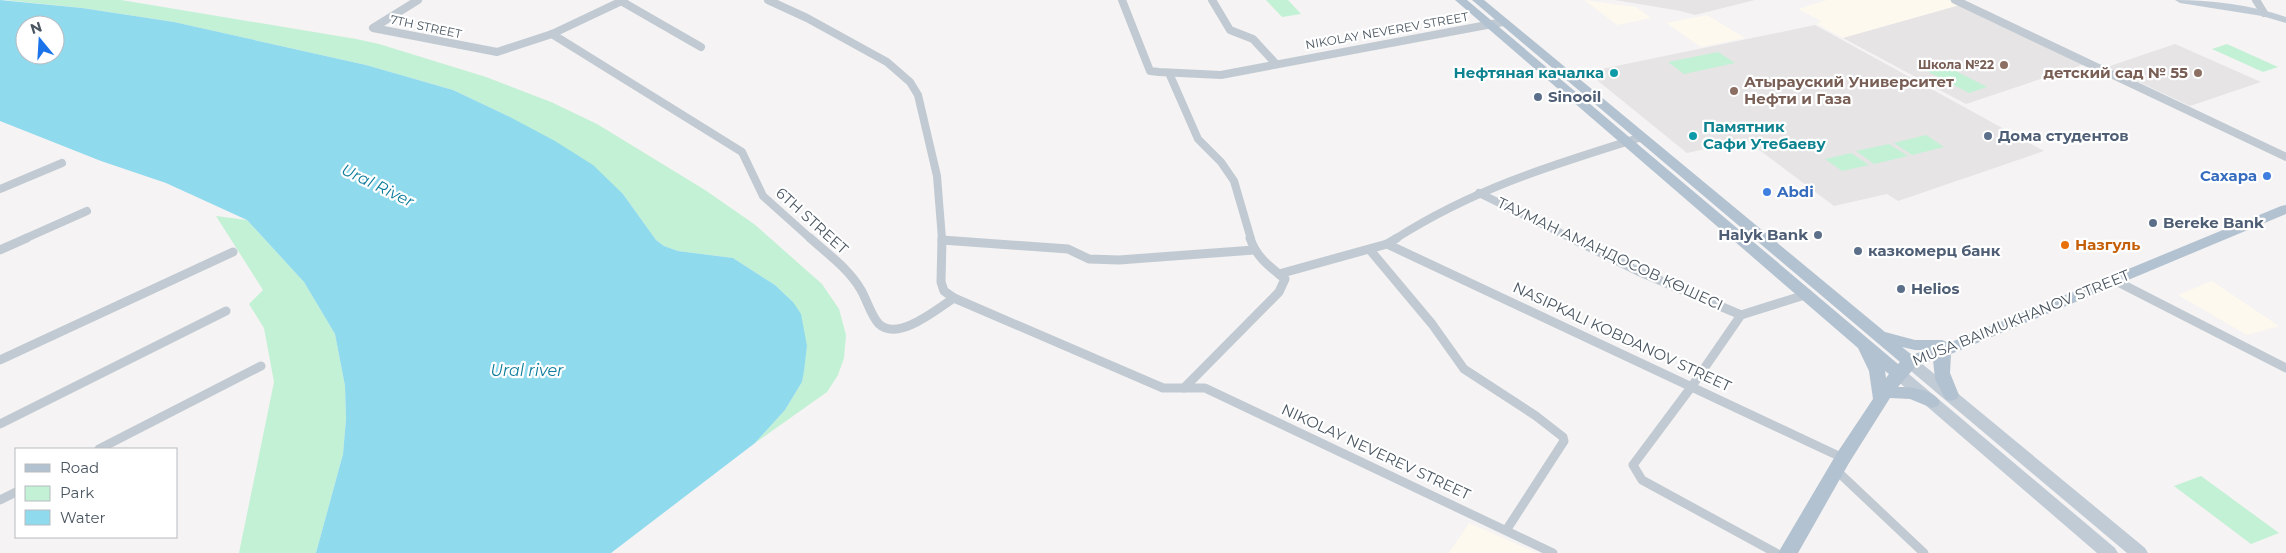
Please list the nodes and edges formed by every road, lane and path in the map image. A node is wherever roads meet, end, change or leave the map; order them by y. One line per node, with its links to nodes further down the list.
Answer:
1 (418, 0): 14 (street, 7TH STREET)
2 (768, 0): 26 (street)
3 (1122, 0): 17 (street, NIKOLAY NEVEREV STREET)
4 (1212, 0): 16 (street)
5 (1460, 0): 13 (main road)
6 (1476, 0): 13 (main road)
7 (1955, 0): 20 (street)
8 (2180, 0): 11 (main road)
9 (2256, 0): 11 (street)
10 (623, 1): 14 (street); 15 (street)
11 (2264, 13): 12 (main road)
12 (2286, 20)
13 (1496, 23): 16 (street, NIKOLAY NEVEREV STREET); 18 (main road); 19 (main road)
14 (552, 34): 35 (street, 6TH STREET)
15 (701, 47)
16 (1276, 64): 17 (street, NIKOLAY NEVEREV STREET)
17 (1169, 73): 29 (street)
18 (1642, 137): 19 (street); 38 (main road)
19 (1626, 141): 23 (street); 34 (main road)
20 (2286, 157)
21 (62, 163): 22 (street)
22 (0, 188)
23 (1479, 192): 27 (street); 37 (street, ТАУМАН АМАНДОСОВ КӨШЕСІ)
24 (2286, 209): 33 (main road, MUSA BAIMUKHANOV STREET)
25 (87, 210): 28 (street)
26 (942, 240): 29 (street); 35 (street)
27 (1387, 244): 30 (street); 44 (street, NASIPKALI KOBDANOV STREET)
28 (0, 250)
29 (1254, 250): 32 (street)
30 (1370, 250): 32 (street); 54 (street)
31 (233, 252): 40 (street)
32 (1278, 274): 45 (street)
33 (2114, 280): 39 (main road, MUSA BAIMUKHANOV STREET); 43 (street)
34 (1808, 294): 37 (street); 38 (main road)
35 (954, 298): 45 (street, NIKOLAY NEVEREV STREET)
36 (226, 311): 49 (street)
37 (1742, 315): 44 (street)
38 (1864, 333): 39 (main road); 42 (main road); 46 (main road)
39 (1952, 347): 42 (main road, MUSA BAIMUKHANOV STREET); 47 (main road)
40 (0, 360)
41 (261, 366): 50 (street)
42 (1905, 368): 46 (main road, MUSA BAIMUKHANOV STREET); 47 (main road); 48 (main road)
43 (2286, 368)
44 (1692, 386): 51 (street, NASIPKALI KOBDANOV STREET); 56 (street)
45 (1184, 388): 54 (street, NIKOLAY NEVEREV STREET)
46 (1884, 395): 48 (main road); 51 (main road, MUSA BAIMUKHANOV STREET)
47 (1951, 395): 60 (main road)
48 (1932, 402): 59 (main road)
49 (0, 424)
50 (101, 448)
51 (1840, 464): 57 (main road, MUSA BAIMUKHANOV STREET); 58 (street, NASIPKALI KOBDANOV STREET)
52 (15, 492): 53 (street)
53 (0, 500)
54 (1507, 529): 55 (street, NIKOLAY NEVEREV STREET)
55 (1553, 553)
56 (1776, 553)
57 (1788, 553)
58 (1924, 553)
59 (2109, 553)
60 (2139, 553)

